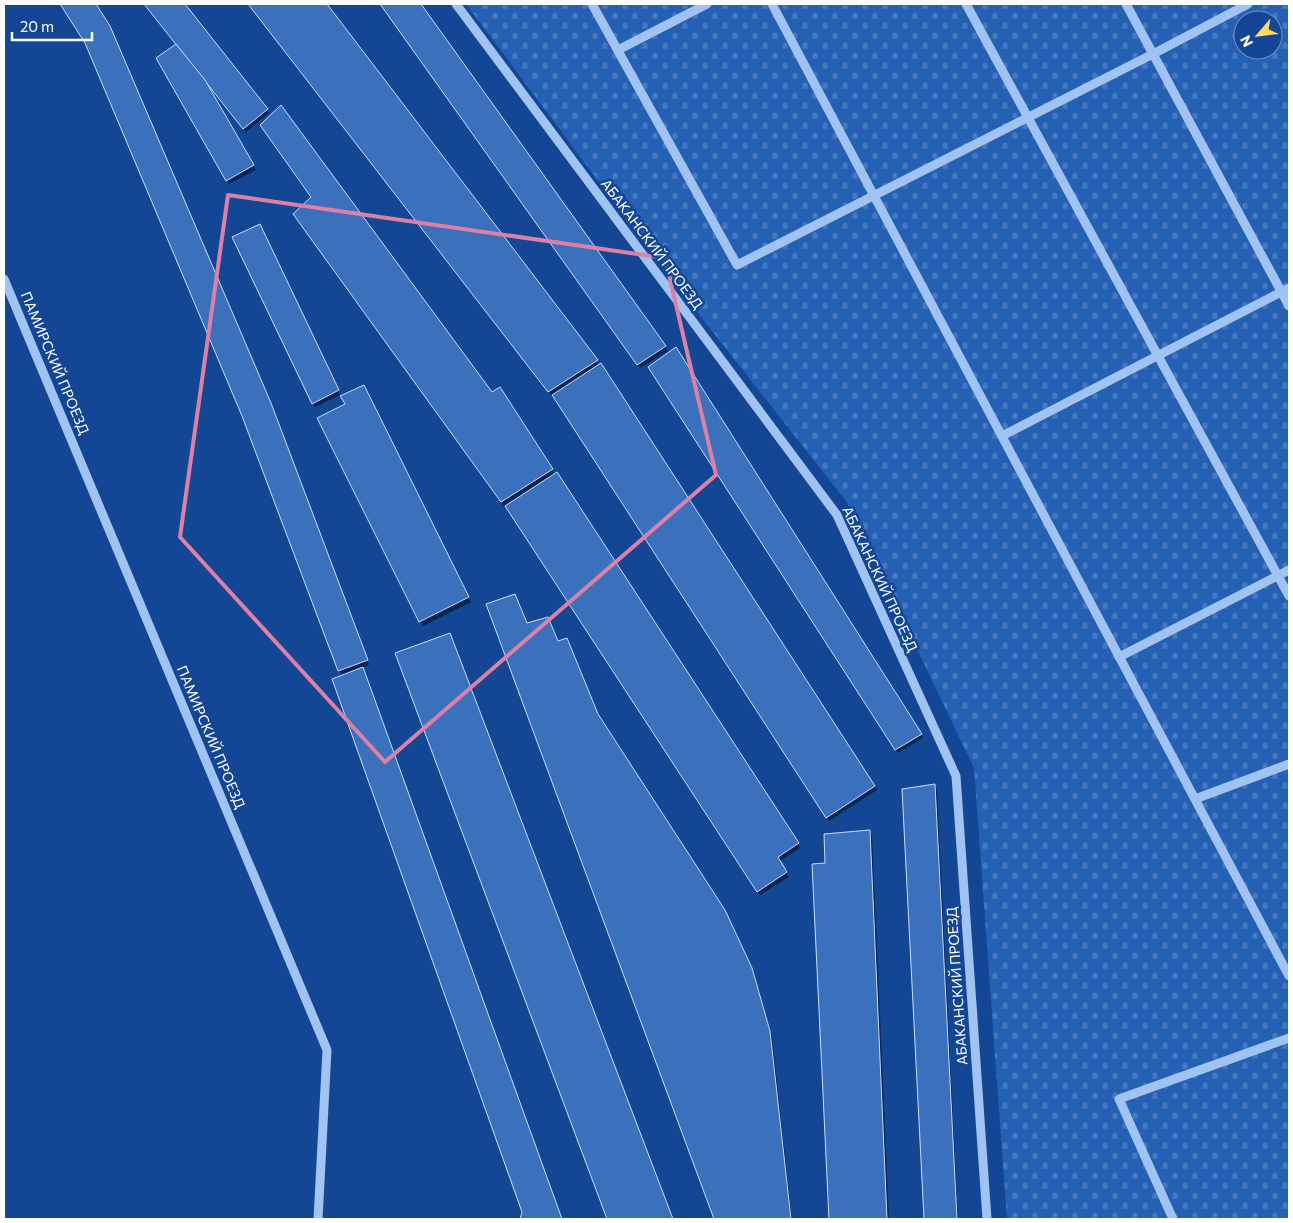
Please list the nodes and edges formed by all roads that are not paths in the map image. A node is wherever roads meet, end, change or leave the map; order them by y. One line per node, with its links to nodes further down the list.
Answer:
1 (456, 4): 26 (street, АБАКАНСКИЙ ПРОЕЗД)
2 (592, 4): 8 (street)
3 (707, 4): 8 (street)
4 (772, 4): 11 (street)
5 (966, 4): 10 (street)
6 (1126, 4): 9 (street)
7 (1248, 4): 9 (street)
8 (618, 50): 11 (street)
9 (1153, 54): 10 (street); 13 (street)
10 (1028, 118): 11 (street); 15 (street)
11 (874, 196): 16 (street)
12 (4, 278): 25 (street, ПАМИРСКИЙ ПРОЕЗД)
13 (1286, 290): 14 (street); 15 (street)
14 (1289, 306)
15 (1158, 356): 16 (street); 18 (street)
16 (1002, 436): 20 (street)
17 (1289, 570): 18 (street)
18 (1278, 576): 19 (street); 20 (street)
19 (1289, 596)
20 (1119, 657): 22 (street)
21 (1289, 764): 22 (street)
22 (1195, 799): 23 (street)
23 (1289, 976)
24 (1289, 1038): 27 (street)
25 (318, 1219)
26 (987, 1219)
27 (1173, 1219)

